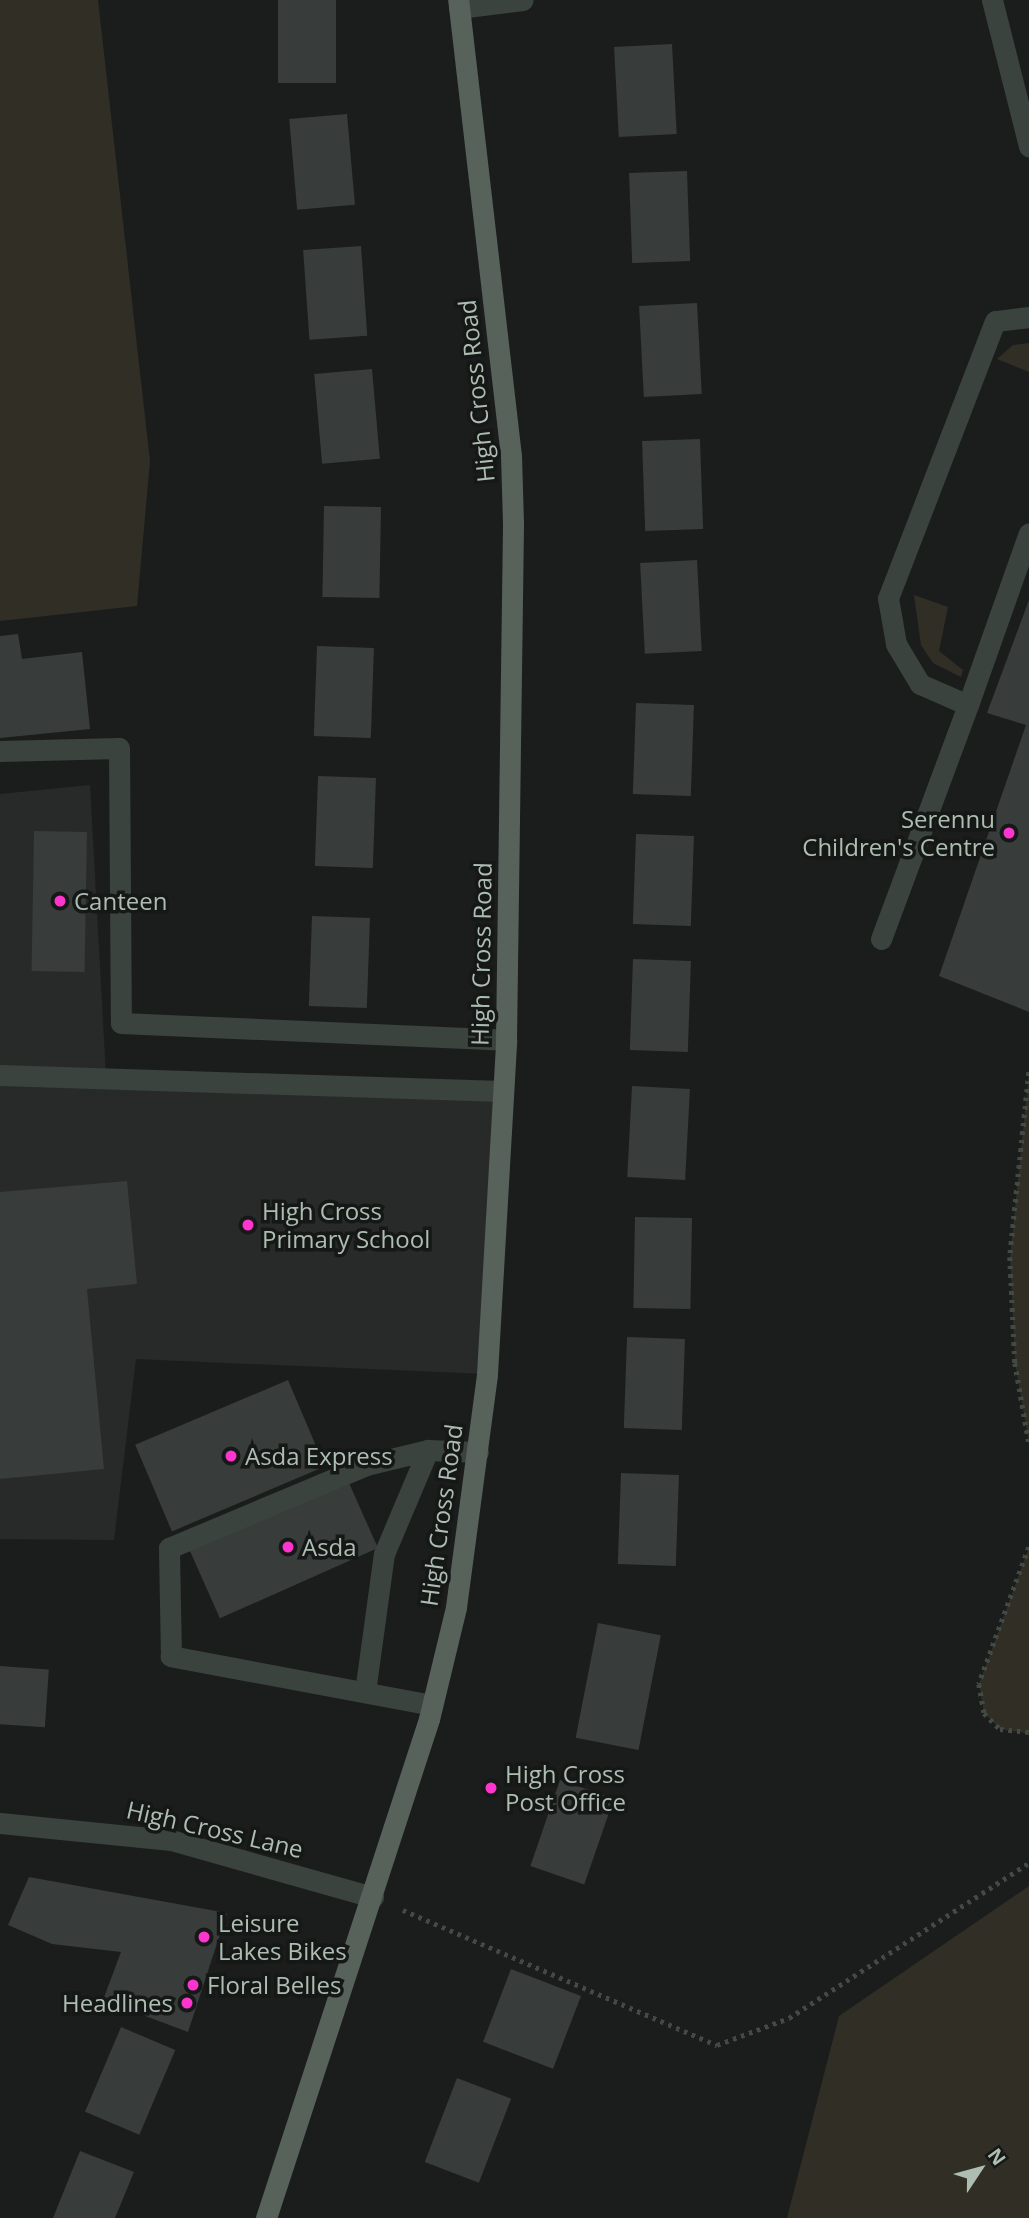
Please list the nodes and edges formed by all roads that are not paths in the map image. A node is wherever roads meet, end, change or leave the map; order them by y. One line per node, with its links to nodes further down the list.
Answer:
1 (523, 0): 3 (street)
2 (992, 0): 4 (street)
3 (458, 4): 10 (main road, High Cross Road)
4 (1029, 146)
5 (1029, 317): 7 (street)
6 (1029, 533): 7 (street)
7 (968, 705): 9 (street)
8 (0, 751): 10 (street)
9 (881, 939)
10 (506, 1040): 12 (main road, High Cross Road)
11 (0, 1074): 12 (street)
12 (502, 1091): 14 (main road, High Cross Road)
13 (428, 1450): 14 (street); 15 (street); 15 (street)
14 (478, 1452): 16 (main road, High Cross Road)
15 (365, 1692): 16 (street)
16 (432, 1705): 18 (main road, High Cross Road)
17 (0, 1823): 18 (street, High Cross Lane)
18 (373, 1897): 19 (main road, High Cross Road)
19 (267, 2218)

